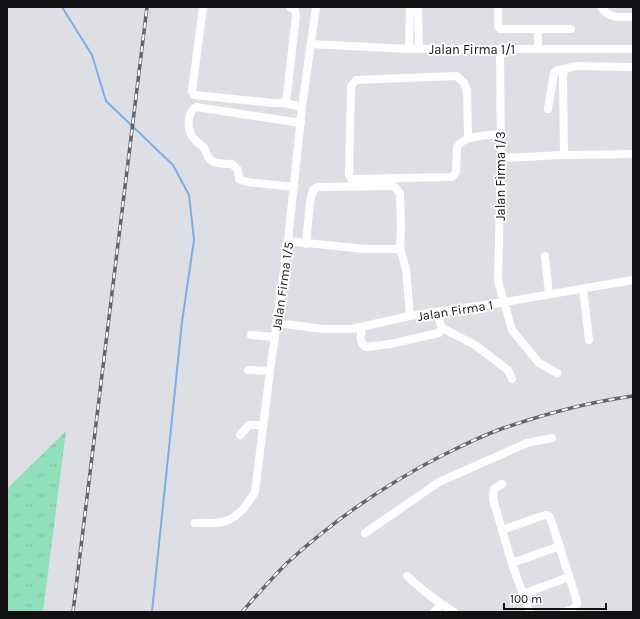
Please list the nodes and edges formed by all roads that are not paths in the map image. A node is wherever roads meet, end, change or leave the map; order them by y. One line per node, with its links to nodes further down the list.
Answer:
1 (203, 7): 19 (street)
2 (290, 7): 19 (street)
3 (316, 7): 11 (street, Jalan Firma 1/5)
4 (498, 7): 9 (street)
5 (601, 7): 8 (street)
6 (418, 8): 13 (street)
7 (410, 9): 12 (street)
8 (633, 17)
9 (538, 29): 10 (street); 15 (street)
10 (571, 29)
11 (311, 44): 12 (street, Jalan Firma 1/1); 20 (street, Jalan Firma 1/5)
12 (409, 49): 13 (street, Jalan Firma 1/1)
13 (419, 49): 14 (street, Jalan Firma 1/1)
14 (500, 49): 15 (street, Jalan Firma 1/1); 23 (street, Jalan Firma 1/3)
15 (538, 49): 16 (street, Jalan Firma 1/1)
16 (633, 49)
17 (633, 68): 18 (street)
18 (564, 69): 21 (street); 26 (street)
19 (286, 103): 20 (street)
20 (302, 107): 22 (street, Jalan Firma 1/5)
21 (548, 109)
22 (301, 123): 28 (street, Jalan Firma 1/5); 28 (street)
23 (500, 134): 24 (street); 27 (street, Jalan Firma 1/3)
24 (468, 138): 24 (street)
25 (633, 154): 26 (street)
26 (564, 155): 27 (street)
27 (501, 158): 36 (street, Jalan Firma 1/3)
28 (294, 186): 29 (street, Jalan Firma 1/5)
29 (288, 241): 30 (street); 39 (street, Jalan Firma 1/5)
30 (306, 244): 31 (street); 31 (street)
31 (400, 249): 38 (street)
32 (545, 256): 35 (street)
33 (633, 280): 34 (street, Jalan Firma 1)
34 (583, 289): 35 (street, Jalan Firma 1); 44 (street)
35 (550, 294): 36 (street, Jalan Firma 1)
36 (505, 302): 37 (street, Jalan Firma 1); 47 (street, Jalan Firma 1/3)
37 (437, 313): 38 (street, Jalan Firma 1); 41 (street)
38 (410, 316): 40 (street, Jalan Firma 1)
39 (277, 323): 40 (street, Jalan Firma 1); 43 (street, Jalan Firma 1/5)
40 (362, 328): 41 (street)
41 (442, 328): 48 (street)
42 (251, 335): 43 (street)
43 (275, 337): 46 (street, Jalan Firma 1/5)
44 (590, 340)
45 (248, 370): 46 (street)
46 (270, 370): 49 (street, Jalan Firma 1/5)
47 (557, 373)
48 (512, 379)
49 (263, 425): 50 (street); 53 (street, Jalan Firma 1/5)
50 (240, 435)
51 (552, 438): 55 (street)
52 (502, 484): 54 (street)
53 (195, 523)
54 (502, 530): 56 (street); 57 (street)
55 (365, 533)
56 (560, 546): 57 (street); 59 (street)
57 (512, 562): 60 (street)
58 (408, 576): 61 (street)
59 (570, 577): 60 (street); 65 (street)
60 (523, 594): 64 (street)
61 (441, 604): 62 (street); 63 (street)
62 (434, 612)
63 (454, 612)
64 (530, 612)
65 (564, 612)

